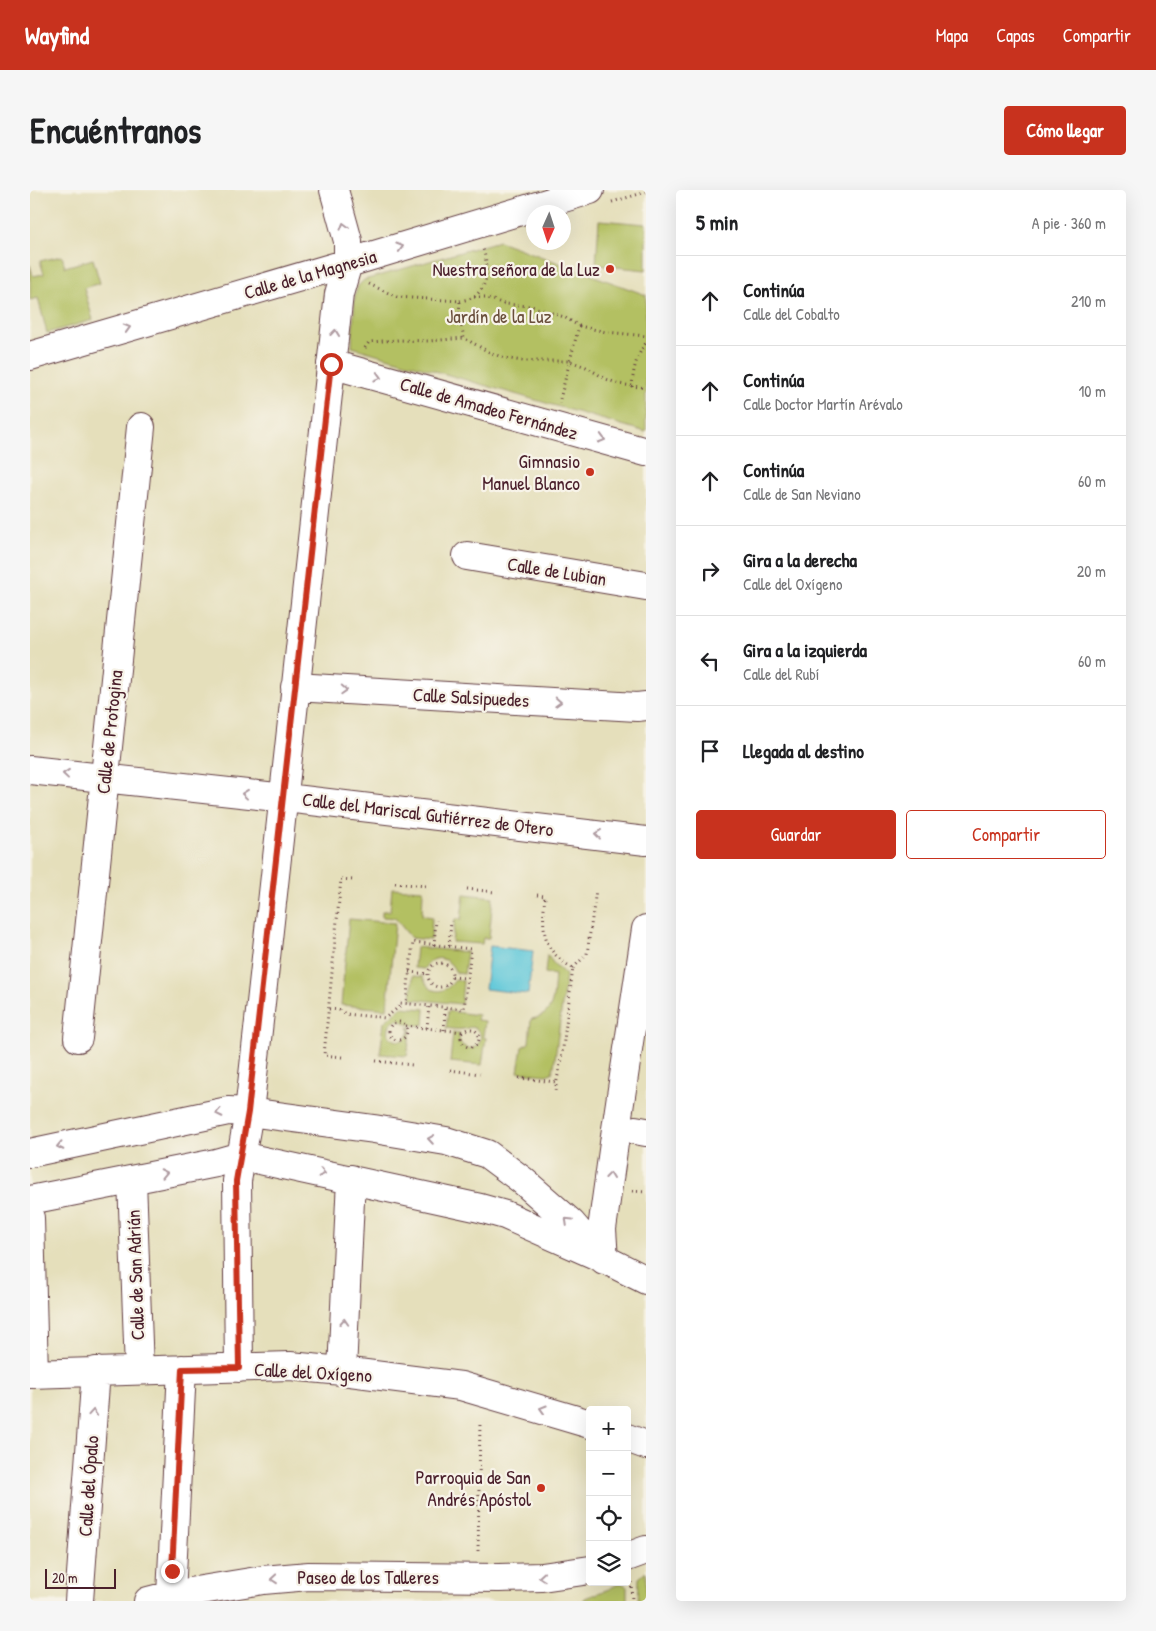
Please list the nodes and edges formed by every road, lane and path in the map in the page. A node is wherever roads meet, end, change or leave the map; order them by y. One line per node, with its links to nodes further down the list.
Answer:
1 (334, 190): 4 (street, one-way to 1)
2 (590, 190): 4 (street, Calle de la Magnesia, one-way to 2)
3 (480, 242): 5 (path)
4 (357, 272): 6 (path); 12 (street, Calle de la Magnesia, one-way to 4); 14 (street, one-way to 4)
5 (474, 297): 6 (path); 7 (path)
6 (460, 301): 9 (path)
7 (579, 326): 8 (path); 13 (path)
8 (646, 336)
9 (464, 338): 11 (path); 13 (path)
10 (646, 343): 15 (path)
11 (361, 355)
12 (30, 356)
13 (570, 361): 15 (path); 17 (path)
14 (331, 364): 19 (street, Calle de Amadeo Fernández, one-way to 19); 22 (street)
15 (632, 387): 16 (path)
16 (646, 388)
17 (557, 411)
18 (141, 427): 25 (street, Calle de Protogina)
19 (646, 452)
20 (467, 556): 21 (street, Calle de Lubian)
21 (646, 586)
22 (295, 687): 23 (street, Calle Salsipuedes, one-way to 23); 26 (street)
23 (646, 706)
24 (30, 770): 25 (street, Calle del Mariscal Gutiérrez de Otero, one-way to 24)
25 (105, 778): 26 (street, Calle del Mariscal Gutiérrez de Otero, one-way to 25); 53 (street, Calle de Protogina)
26 (283, 798): 27 (street, Calle del Mariscal Gutiérrez de Otero, one-way to 26); 62 (street)
27 (646, 840)
28 (353, 880): 48 (path)
29 (396, 883): 30 (path)
30 (426, 886)
31 (467, 890): 33 (path)
32 (596, 890): 40 (path)
33 (495, 892)
34 (537, 896): 40 (path)
35 (436, 920): 38 (path)
36 (451, 921): 39 (path)
37 (646, 929): 73 (street, one-way to 37)
38 (434, 945): 39 (path); 41 (path)
39 (449, 946): 44 (path)
40 (573, 968): 60 (path)
41 (409, 972): 42 (path); 45 (path)
42 (428, 974): 43 (path); 43 (path)
43 (452, 977): 44 (path)
44 (467, 978): 47 (path)
45 (406, 1003): 46 (path); 48 (path)
46 (429, 1006): 47 (path); 50 (path)
47 (446, 1007): 51 (path)
48 (329, 1009): 54 (path)
49 (406, 1026): 49 (path); 50 (path)
50 (427, 1028): 51 (path)
51 (444, 1030): 52 (path)
52 (463, 1032): 52 (path)
53 (78, 1038)
54 (342, 1057)
55 (376, 1061): 56 (path)
56 (412, 1065)
57 (450, 1070): 58 (path)
58 (480, 1074)
59 (519, 1078): 60 (path)
60 (556, 1082): 61 (path)
61 (555, 1091)
62 (248, 1112): 63 (street, one-way to 63); 64 (street); 65 (street, one-way to 62)
63 (30, 1153)
64 (241, 1156): 66 (street, one-way to 66); 67 (street, one-way to 64); 75 (street)
65 (503, 1166): 71 (street); 73 (street, one-way to 65)
66 (351, 1179): 71 (street); 79 (street, one-way to 66)
67 (132, 1180): 70 (street); 77 (street, Calle de San Adrián)
68 (628, 1190): 69 (path)
69 (646, 1192)
70 (30, 1200)
71 (480, 1208): 73 (street)
72 (30, 1218): 80 (street)
73 (602, 1258): 74 (street)
74 (646, 1280)
75 (239, 1368): 76 (street, Calle del Oxígeno); 79 (street, Calle del Oxígeno)
76 (182, 1369): 77 (street, Calle del Oxígeno); 91 (street)
77 (139, 1370): 78 (street, Calle del Oxígeno)
78 (96, 1371): 80 (street, Calle del Oxígeno); 92 (street, Calle del Ópalo, one-way to 78)
79 (342, 1371): 82 (street, Calle del Oxígeno, one-way to 79)
80 (32, 1374)
81 (480, 1422): 86 (path)
82 (586, 1423)
83 (631, 1439): 84 (street)
84 (646, 1445)
85 (646, 1550): 87 (street)
86 (478, 1551)
87 (631, 1565)
88 (586, 1571): 90 (street, Paseo de los Talleres, one-way to 90)
89 (631, 1586): 93 (path)
90 (499, 1590): 91 (street, Paseo de los Talleres, one-way to 91)
91 (159, 1598)
92 (79, 1601)
93 (632, 1601)

